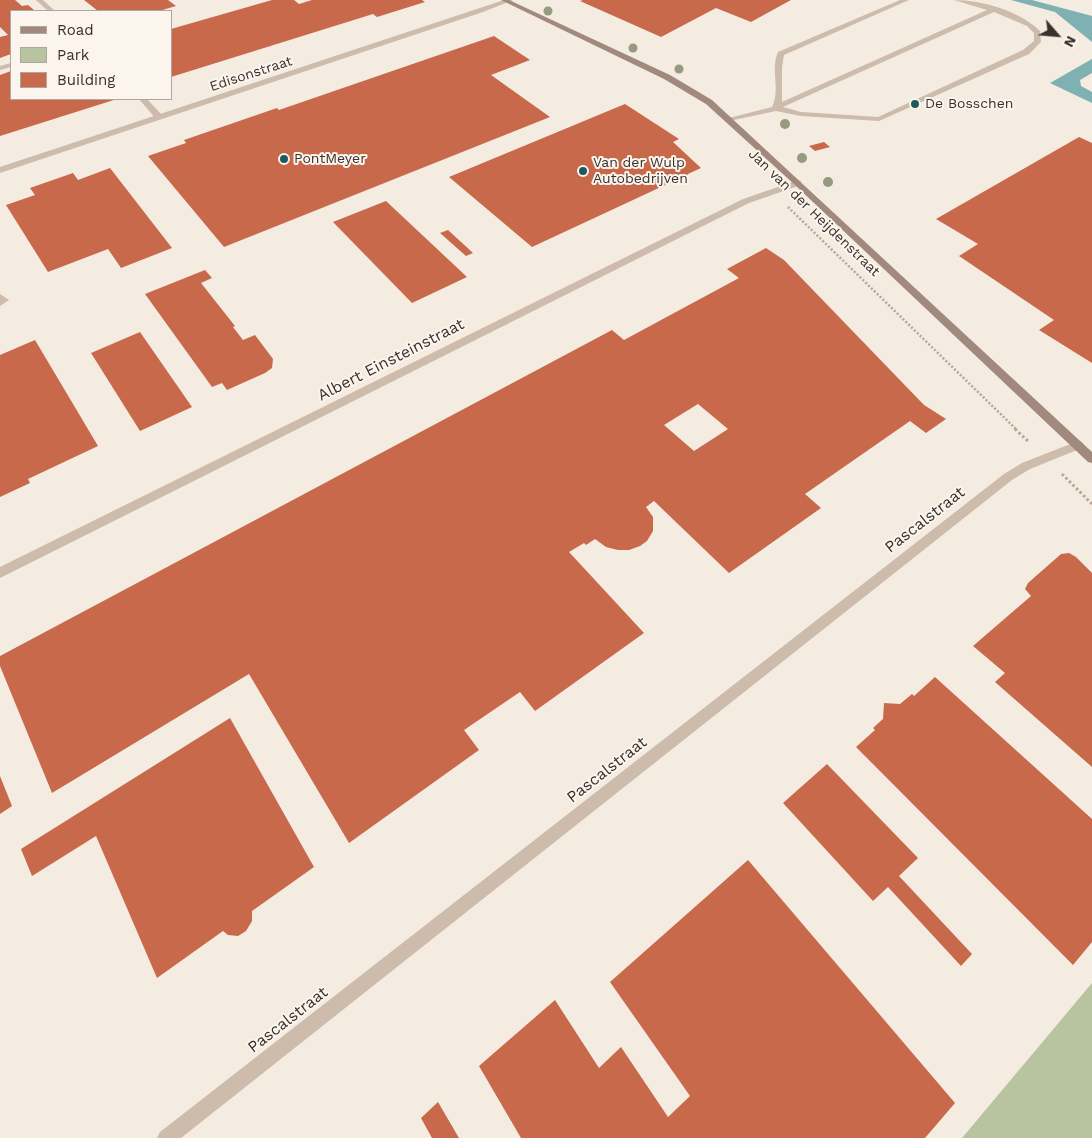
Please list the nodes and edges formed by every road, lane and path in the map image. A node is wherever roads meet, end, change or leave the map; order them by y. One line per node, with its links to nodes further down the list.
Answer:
1 (39, 0): 5 (street)
2 (507, 0): 9 (street, Edisonstraat); 10 (street, Jan van der Heijdenstraat)
3 (906, 0): 8 (street)
4 (957, 0): 6 (street)
5 (51, 10)
6 (992, 10): 8 (street); 8 (street)
7 (143, 100): 9 (street)
8 (776, 108): 10 (street)
9 (158, 117): 11 (street, Edisonstraat)
10 (729, 119): 12 (street, Jan van der Heijdenstraat)
11 (0, 170)
12 (798, 183): 13 (street, Albert Einsteinstraat); 16 (street, Jan van der Heijdenstraat)
13 (771, 190): 17 (path, Jan van der Heijdenstraat); 20 (street, Albert Einsteinstraat)
14 (0, 297): 15 (street)
15 (0, 302)
16 (1078, 445): 17 (street, Pascalstraat); 18 (street, Jan van der Heijdenstraat)
17 (1045, 457): 19 (path, Jan van der Heijdenstraat); 21 (street, Pascalstraat)
18 (1092, 459)
19 (1092, 504)
20 (0, 573)
21 (166, 1138)

